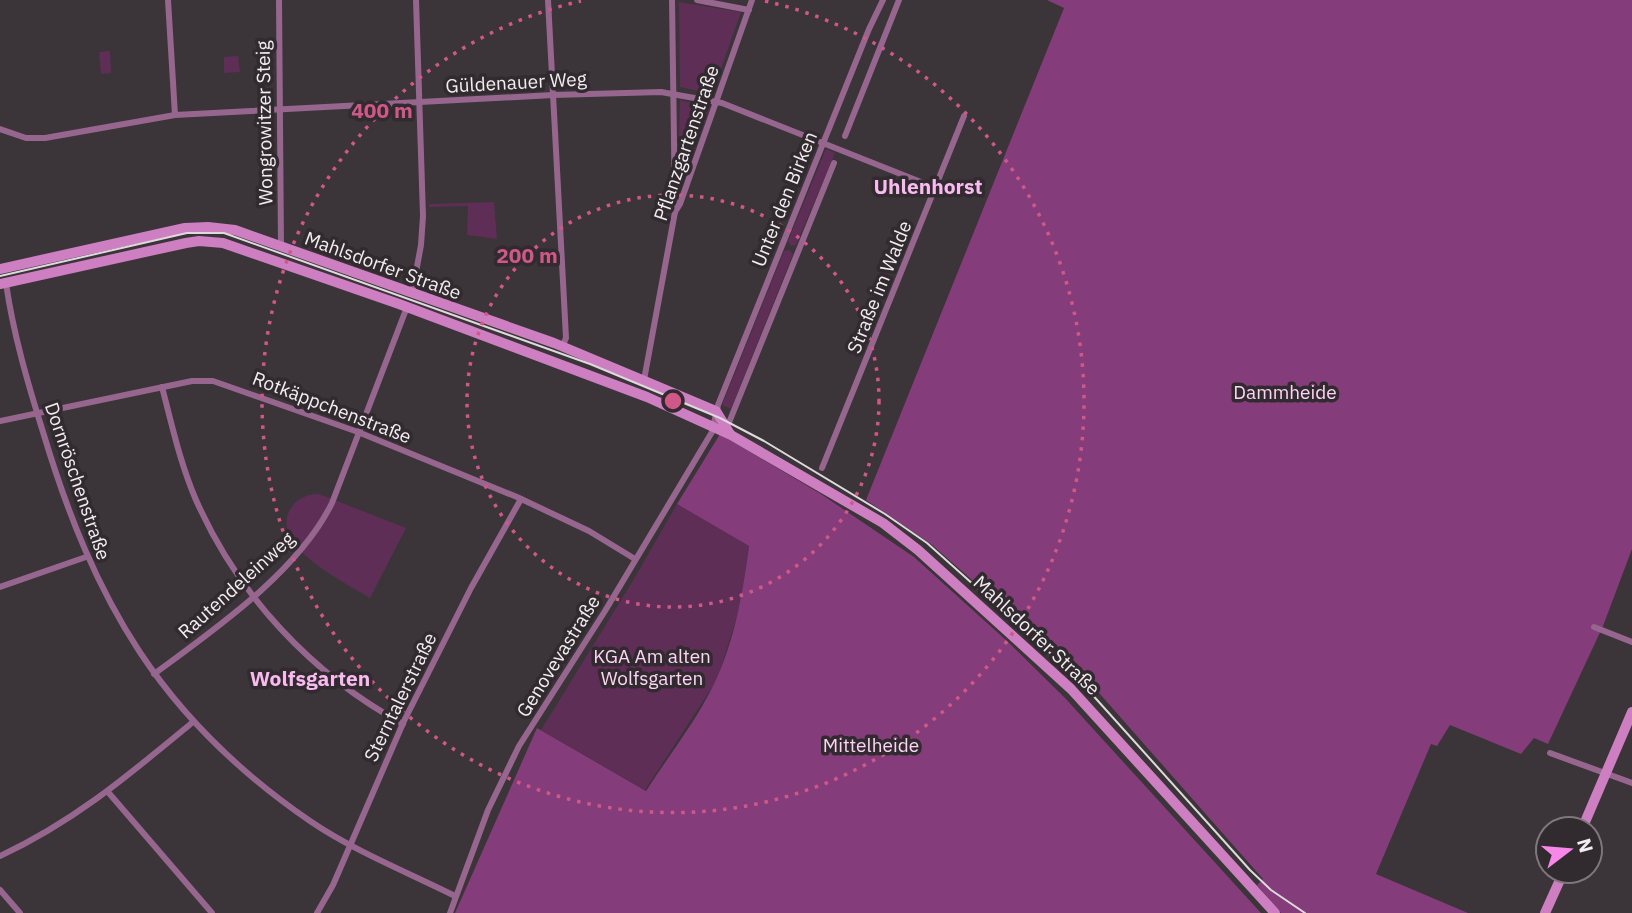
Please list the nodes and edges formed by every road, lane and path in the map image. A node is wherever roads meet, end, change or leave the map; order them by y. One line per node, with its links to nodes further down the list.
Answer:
1 (168, 0): 16 (street)
2 (279, 0): 15 (street, Wongrowitzer Steig)
3 (416, 0): 14 (street)
4 (548, 0): 12 (street)
5 (672, 0): 11 (street)
6 (697, 0): 10 (street)
7 (752, 0): 10 (street, Pflanzgartenstraße)
8 (883, 0): 20 (street, Unter den Birken)
9 (899, 0): 19 (street, Unter den Birken)
10 (749, 10): 13 (street, Pflanzgartenstraße)
11 (673, 93): 12 (street, Güldenauer Weg); 13 (street, Güldenauer Weg); 23 (street)
12 (553, 95): 14 (street, Güldenauer Weg); 30 (street)
13 (717, 102): 20 (street, Güldenauer Weg); 23 (street, Pflanzgartenstraße)
14 (419, 103): 15 (street, Güldenauer Weg); 28 (street)
15 (279, 109): 16 (street, Güldenauer Weg); 24 (street, Wongrowitzer Steig)
16 (175, 115): 18 (street, Güldenauer Weg)
17 (964, 116): 22 (street, Straße im Walde)
18 (0, 129)
19 (845, 136)
20 (824, 143): 22 (street, Güldenauer Weg); 33 (street, Unter den Birken)
21 (834, 163): 38 (street, Unter den Birken)
22 (936, 188): 39 (street, Straße im Walde)
23 (675, 212): 31 (street, Pflanzgartenstraße)
24 (281, 246): 25 (main road); 26 (main road, Mahlsdorfer Straße); 28 (main road, Mahlsdorfer Straße)
25 (276, 260): 27 (main road, Mahlsdorfer Straße); 29 (main road, Mahlsdorfer Straße)
26 (2, 269): 27 (main road)
27 (3, 284): 34 (street, Dornröschenstraße)
28 (412, 294): 29 (main road); 30 (main road, Mahlsdorfer Straße)
29 (407, 307): 36 (main road, Mahlsdorfer Straße); 37 (street, Rautendeleinweg)
30 (562, 347): 31 (main road, Mahlsdorfer Straße)
31 (644, 380): 33 (main road, Mahlsdorfer Straße)
32 (162, 387): 34 (street, Rotkäppchenstraße); 37 (street, Rotkäppchenstraße); 44 (street)
33 (716, 411): 36 (street, Unter den Birken); 38 (main road, Mahlsdorfer Straße)
34 (37, 414): 35 (street, Rotkäppchenstraße); 41 (street, Dornröschenstraße)
35 (0, 421)
36 (713, 426): 38 (main road, Mahlsdorfer Straße); 42 (street, Genovevastraße)
37 (358, 432): 40 (street, Rotkäppchenstraße); 44 (street, Rautendeleinweg)
38 (728, 432): 65 (main road, Mahlsdorfer Straße)
39 (822, 468)
40 (521, 499): 42 (street, Rotkäppchenstraße); 50 (street, Sterntalerstraße)
41 (86, 556): 43 (street); 47 (street, Dornröschenstraße)
42 (635, 559): 60 (street, Genovevastraße)
43 (0, 587)
44 (253, 596): 47 (street, Rautendeleinweg); 50 (street)
45 (1594, 628): 46 (street)
46 (1632, 642)
47 (154, 674): 49 (street, Dornröschenstraße)
48 (1632, 712): 52 (main road)
49 (193, 722): 54 (street); 56 (street, Dornröschenstraße)
50 (403, 724): 56 (street, Sterntalerstraße)
51 (1550, 753): 52 (street)
52 (1606, 774): 53 (street); 55 (main road)
53 (1632, 783)
54 (108, 792): 57 (street); 62 (street)
55 (1588, 815)
56 (350, 844): 60 (street, Dornröschenstraße); 63 (street, Sterntalerstraße)
57 (0, 856)
58 (1557, 885): 66 (main road)
59 (0, 890): 61 (street)
60 (455, 896): 64 (street, Genovevastraße)
61 (20, 913)
62 (212, 913)
63 (317, 913)
64 (450, 913)
65 (1275, 913)
66 (1545, 913)

